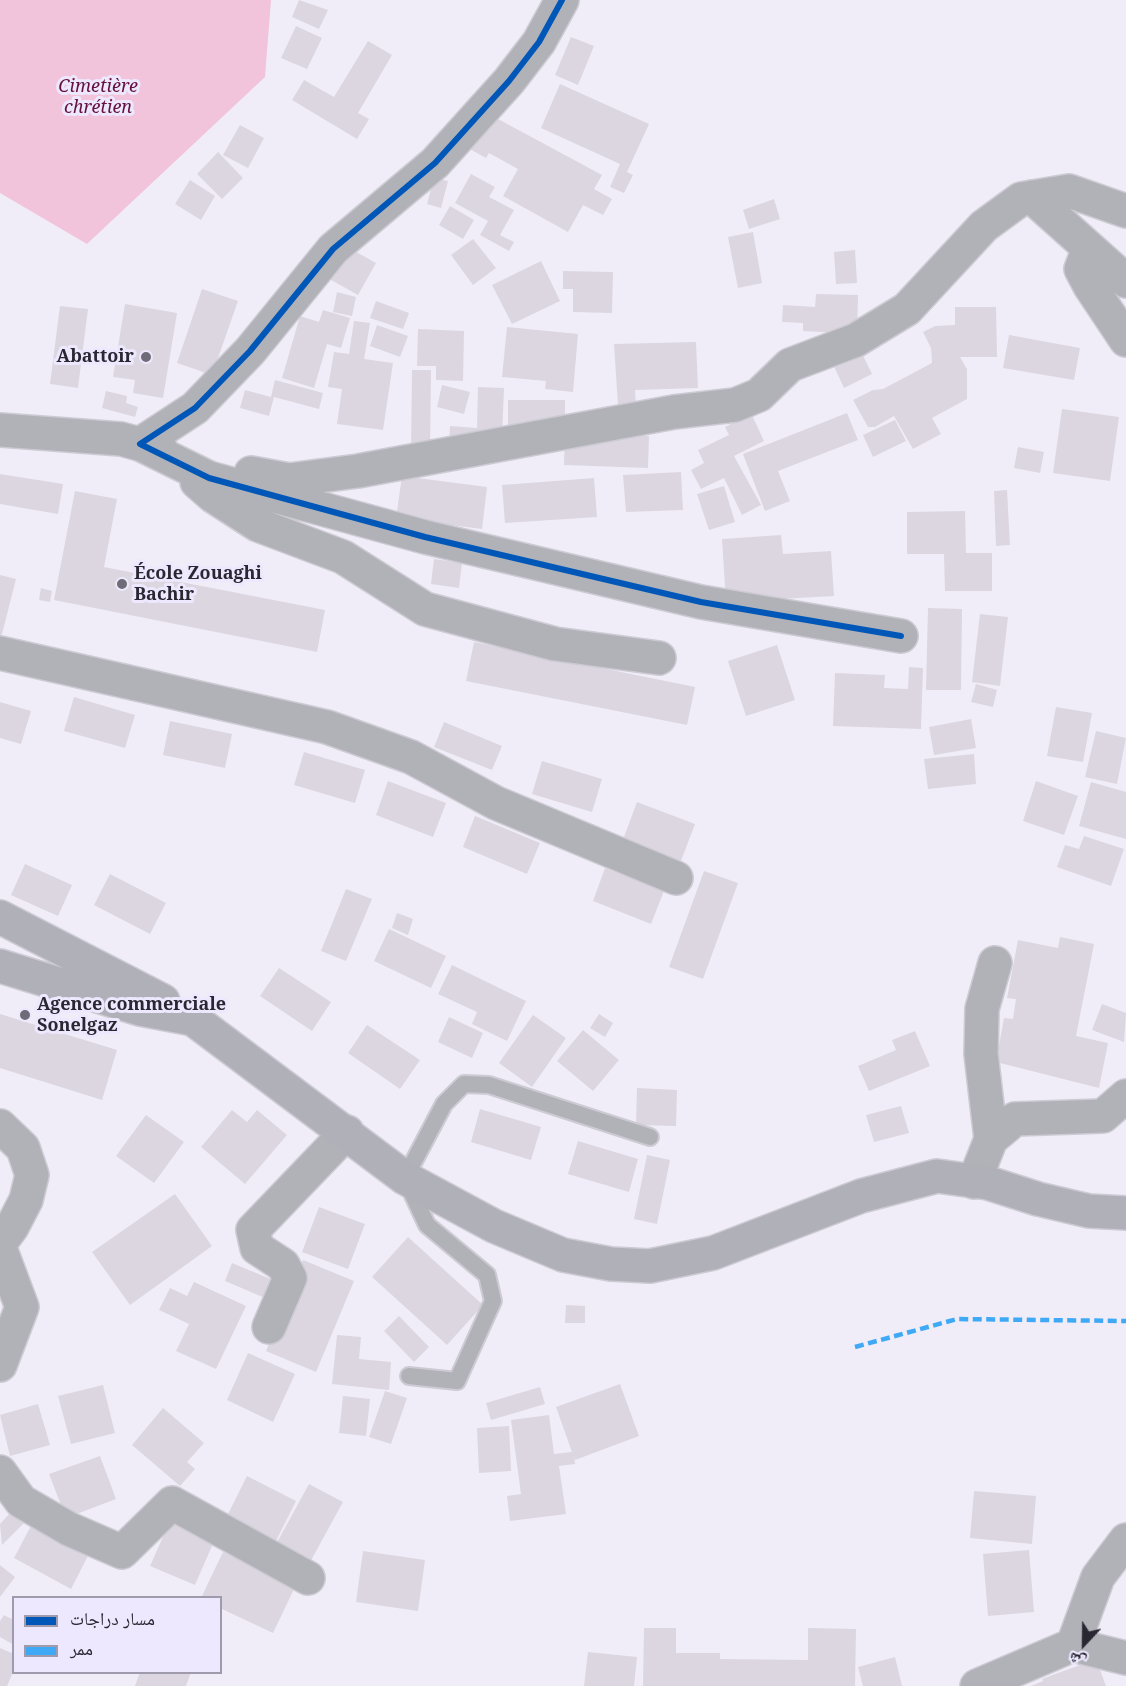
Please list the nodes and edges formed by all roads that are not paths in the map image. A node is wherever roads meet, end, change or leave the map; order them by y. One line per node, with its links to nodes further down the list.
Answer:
1 (562, 0): 8 (street)
2 (1032, 197): 3 (street); 4 (street); 8 (street)
3 (1126, 211)
4 (1089, 248): 5 (street); 6 (street)
5 (1126, 281)
6 (1126, 340)
7 (0, 430): 8 (street)
8 (140, 444): 9 (street)
9 (178, 465): 10 (street); 12 (street)
10 (901, 636)
11 (0, 653): 13 (street)
12 (659, 658)
13 (676, 878)
14 (0, 918): 17 (main road)
15 (995, 963): 22 (street)
16 (0, 966): 17 (main road)
17 (193, 1019): 20 (main road)
18 (1126, 1096): 22 (street)
19 (0, 1126): 26 (street)
20 (347, 1132): 23 (main road); 28 (street)
21 (650, 1137): 23 (lane)
22 (991, 1139): 24 (street)
23 (405, 1178): 24 (main road); 30 (lane)
24 (974, 1182): 25 (main road)
25 (1126, 1213)
26 (0, 1243)
27 (0, 1248): 29 (street)
28 (269, 1327)
29 (0, 1365)
30 (408, 1376)
31 (0, 1472): 33 (street)
32 (1126, 1540): 34 (street)
33 (308, 1578)
34 (1073, 1645): 35 (street); 36 (street)
35 (1126, 1658)
36 (977, 1686)

